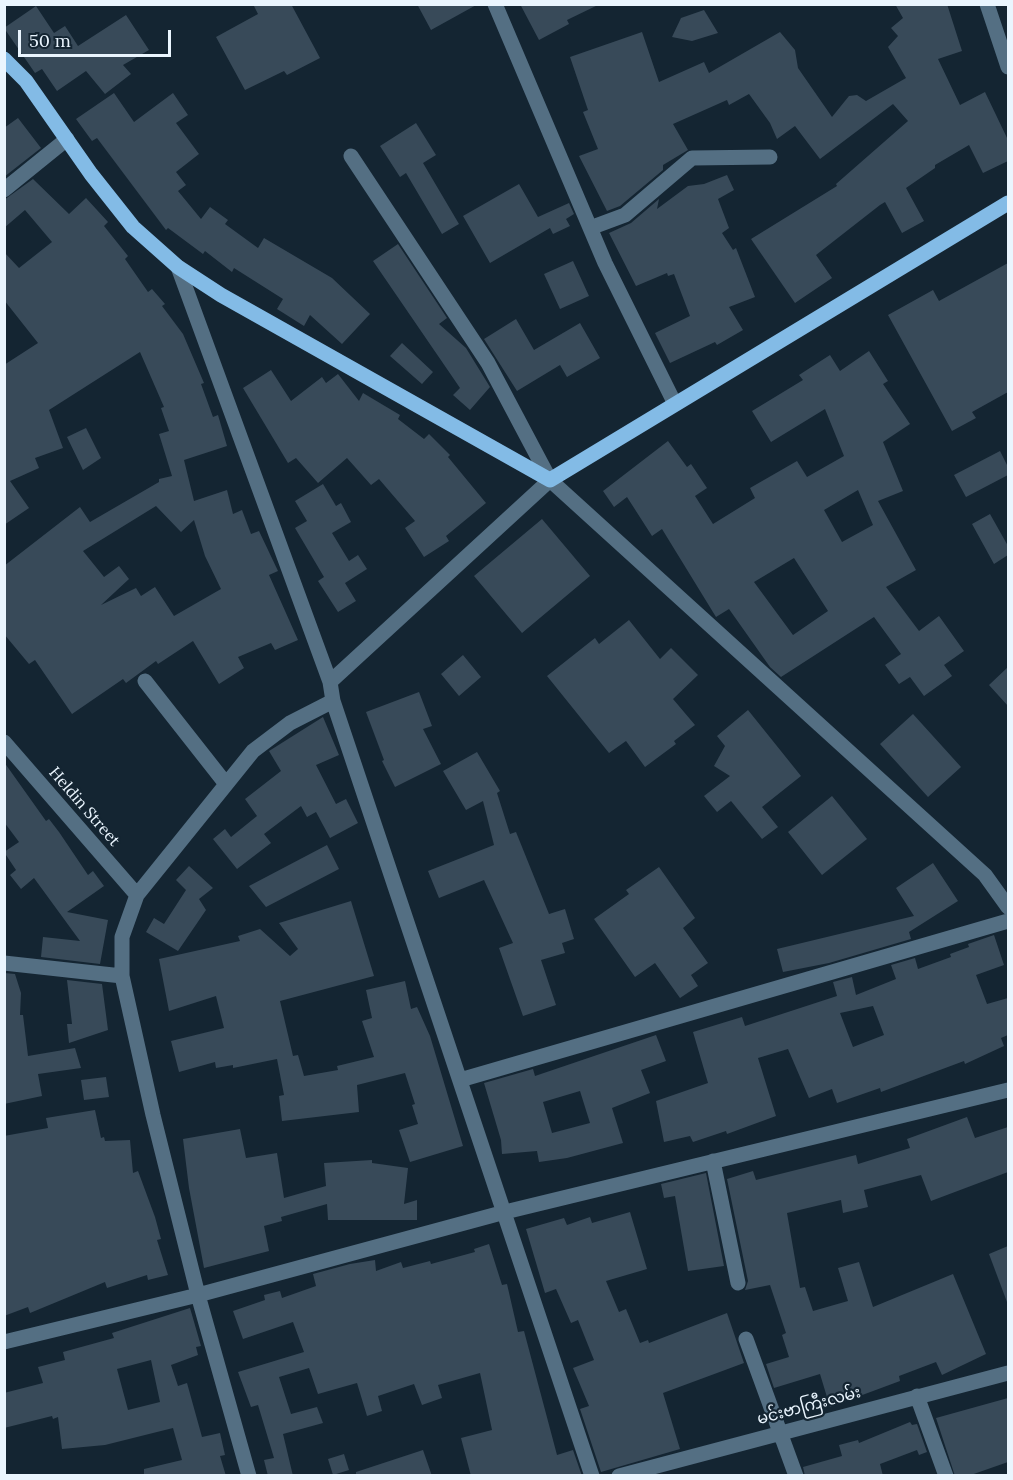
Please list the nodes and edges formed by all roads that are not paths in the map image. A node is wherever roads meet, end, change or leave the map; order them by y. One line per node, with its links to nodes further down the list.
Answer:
1 (495, 4): 10 (street)
2 (987, 4): 4 (street)
3 (4, 59): 5 (main road)
4 (1008, 67)
5 (67, 139): 8 (street); 11 (main road)
6 (351, 156): 13 (street)
7 (770, 157): 10 (street)
8 (4, 190)
9 (1008, 203): 12 (main road)
10 (590, 228): 12 (street)
11 (178, 267): 13 (main road); 15 (street)
12 (675, 404): 13 (main road)
13 (550, 480): 15 (street); 20 (street)
14 (145, 681): 18 (street)
15 (330, 682): 16 (street)
16 (333, 701): 18 (street); 24 (street)
17 (4, 742): 19 (street, Heldin Street)
18 (226, 784): 19 (street)
19 (137, 895): 23 (street)
20 (1008, 907)
21 (1008, 921): 24 (street)
22 (4, 963): 23 (street)
23 (122, 976): 29 (street)
24 (460, 1080): 27 (street)
25 (1008, 1090): 26 (street)
26 (713, 1161): 27 (street); 28 (street)
27 (505, 1212): 29 (street); 36 (street)
28 (738, 1283)
29 (198, 1294): 31 (street); 35 (street)
30 (746, 1339): 34 (street)
31 (4, 1342)
32 (1008, 1373): 33 (street, မင်းဗာကြီးလမ်း)
33 (917, 1396): 34 (street, မင်းဗာကြီးလမ်း); 39 (street)
34 (781, 1432): 37 (street, မင်းဗာကြီးလမ်း); 38 (street)
35 (249, 1476)
36 (592, 1476)
37 (619, 1476)
38 (796, 1476)
39 (946, 1476)

